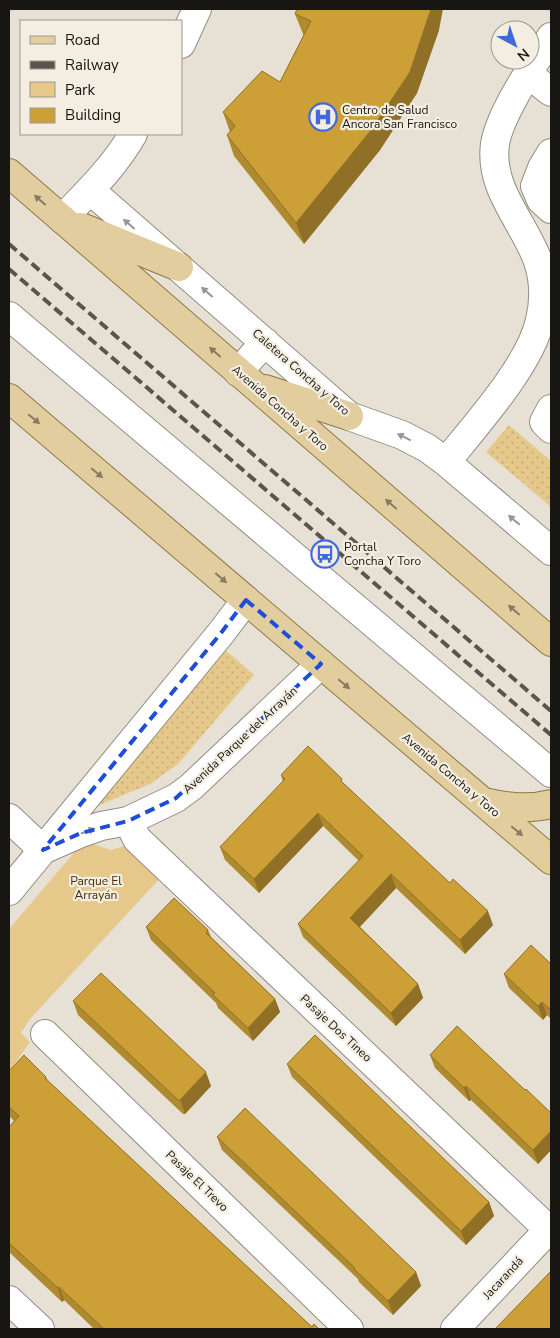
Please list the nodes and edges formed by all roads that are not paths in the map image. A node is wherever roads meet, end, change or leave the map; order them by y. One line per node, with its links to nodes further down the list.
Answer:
1 (197, 9): 3 (street)
2 (551, 37): 4 (street)
3 (182, 42)
4 (528, 74): 5 (street); 20 (street)
5 (551, 92)
6 (132, 135): 9 (street)
7 (551, 153): 10 (street)
8 (9, 173): 11 (main road, Avenida Concha y Toro, one-way to 8)
9 (90, 190): 11 (street); 12 (street, Caletera Concha y Toro, one-way to 9)
10 (551, 209)
11 (62, 219): 12 (main road); 15 (main road, Avenida Concha y Toro, one-way to 11)
12 (179, 267): 14 (street, Caletera Concha y Toro, one-way to 12)
13 (9, 316): 25 (street)
14 (265, 342): 15 (street); 18 (street, Caletera Concha y Toro)
15 (245, 378): 18 (main road); 23 (main road, Avenida Concha y Toro, one-way to 15)
16 (9, 398): 22 (main road, Avenida Concha y Toro, one-way to 22)
17 (551, 410): 19 (street)
18 (349, 416): 20 (street, Caletera Concha y Toro, one-way to 18)
19 (551, 429)
20 (446, 462): 21 (street, Caletera Concha y Toro, one-way to 20)
21 (551, 551)
22 (246, 600): 24 (main road, Avenida Concha y Toro); 30 (street, Avenida Parque del Arrayán)
23 (551, 642)
24 (321, 664): 26 (main road, Avenida Concha y Toro, one-way to 26); 29 (street, Avenida Parque del Arrayán)
25 (551, 774)
26 (484, 802): 27 (main road); 31 (main road, Avenida Concha y Toro, one-way to 31)
27 (551, 804)
28 (9, 818): 30 (street)
29 (128, 822): 30 (street, Avenida Parque del Arrayán, one-way to 29); 34 (street, Pasaje Dos Tineo)
30 (43, 850): 32 (street, Avenida Parque del Arrayán)
31 (551, 860)
32 (9, 892)
33 (45, 1034): 37 (street, Pasaje El Trevo)
34 (550, 1228): 38 (street, Jacarandá)
35 (9, 1300): 36 (street)
36 (40, 1329)
37 (349, 1329)
38 (455, 1329)

